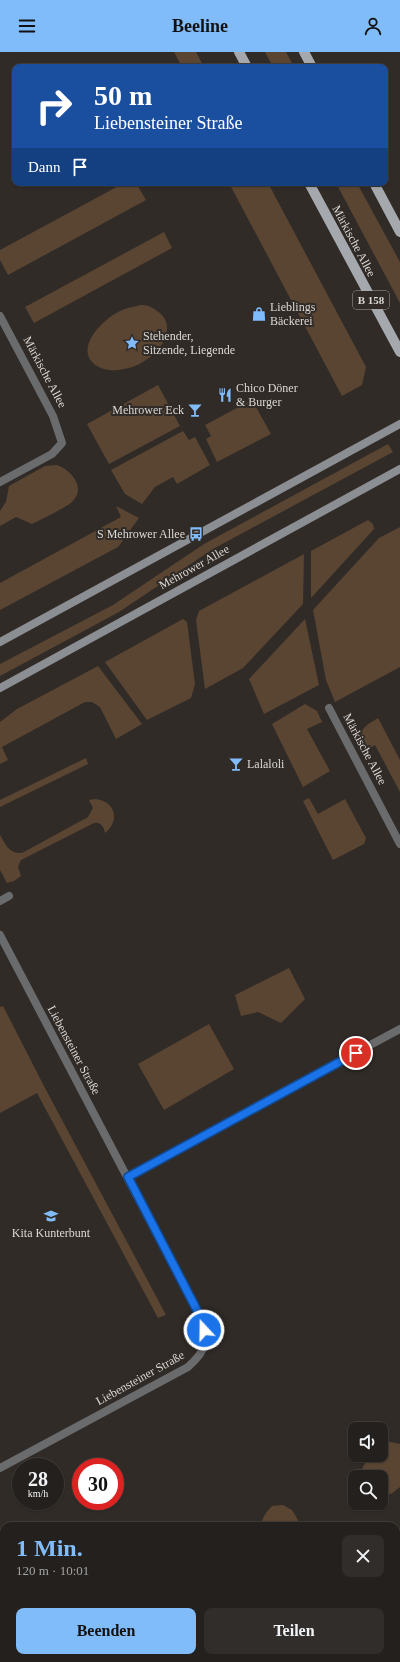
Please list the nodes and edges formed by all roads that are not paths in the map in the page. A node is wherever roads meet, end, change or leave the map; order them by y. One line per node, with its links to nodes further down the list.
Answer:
1 (239, 52): 3 (main road)
2 (304, 52): 4 (main road)
3 (245, 64)
4 (310, 64)
5 (311, 186): 9 (main road, Märkische Allee / B 158)
6 (376, 186): 7 (main road)
7 (400, 232)
8 (0, 316): 12 (street, Märkische Allee)
9 (399, 347)
10 (400, 424): 13 (main road)
11 (400, 469): 14 (main road, Mehrower Allee)
12 (0, 482)
13 (0, 642)
14 (0, 688)
15 (329, 708): 16 (street, Märkische Allee)
16 (400, 844)
17 (9, 896): 18 (street)
18 (0, 901)
19 (0, 935): 21 (street, Liebensteiner Straße)
20 (400, 1029): 21 (street)
21 (128, 1177): 22 (street, Liebensteiner Straße)
22 (0, 1468)

